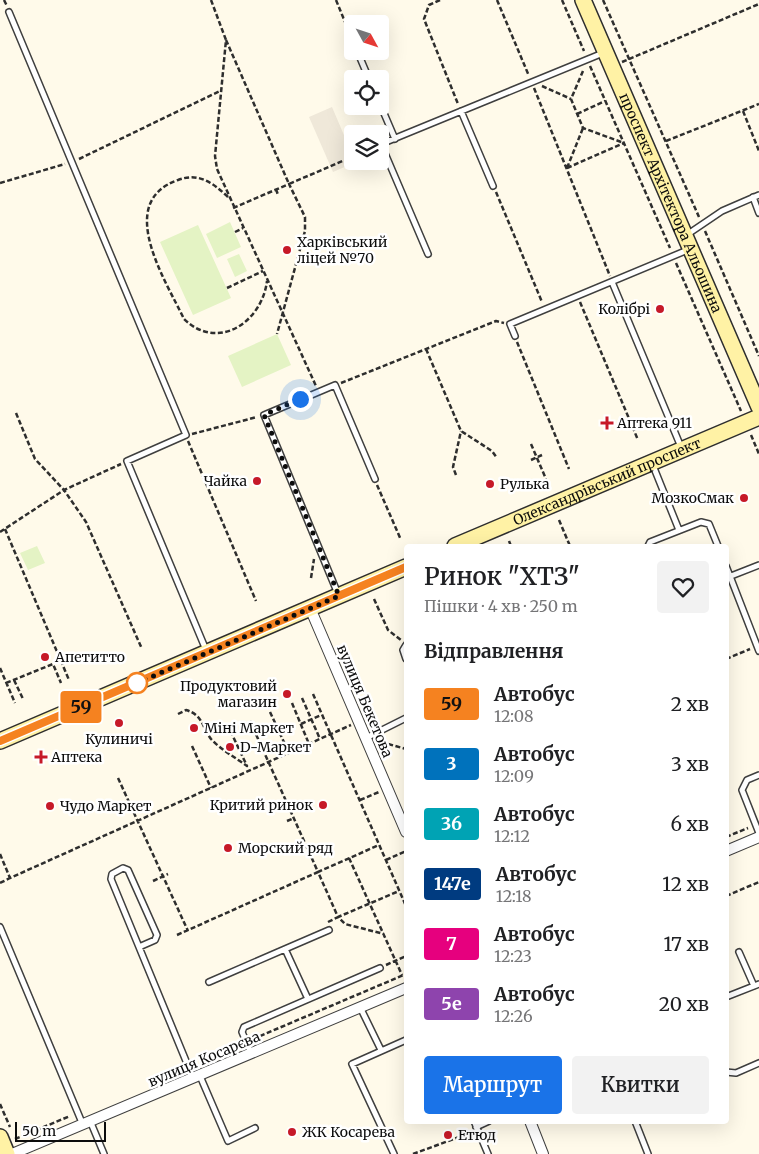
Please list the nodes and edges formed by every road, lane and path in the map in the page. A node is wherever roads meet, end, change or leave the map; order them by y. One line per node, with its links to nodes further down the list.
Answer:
1 (211, 0): 11 (path)
2 (336, 0): 10 (path)
3 (440, 0): 21 (path)
4 (497, 0): 16 (path)
5 (562, 0): 14 (path)
6 (583, 0): 12 (main road, проспект Архітектора Альошина)
7 (603, 0): 13 (path)
8 (759, 4): 13 (path)
9 (9, 12): 31 (lane)
10 (344, 20)
11 (226, 40): 17 (path); 34 (path)
12 (605, 51): 14 (lane); 15 (main road, проспект Архітектора Альошина)
13 (630, 58): 15 (path); 27 (path)
14 (587, 59): 16 (lane); 18 (path); 19 (path)
15 (612, 68): 46 (main road, проспект Архітектора Альошина)
16 (531, 82): 18 (path); 21 (lane); 32 (path)
17 (220, 91): 31 (path); 39 (path)
18 (571, 99): 23 (path)
19 (606, 101): 23 (path); 28 (path)
20 (759, 104): 22 (path)
21 (461, 110): 26 (lane); 35 (lane)
22 (743, 111): 27 (path); 29 (path)
23 (577, 114): 25 (path)
24 (385, 115): 26 (lane)
25 (583, 128): 28 (path); 32 (path)
26 (395, 139): 47 (lane)
27 (666, 141): 43 (path)
28 (624, 143): 32 (path); 48 (path)
29 (759, 151)
30 (344, 160): 34 (path)
31 (72, 163): 33 (path); 71 (lane)
32 (567, 168): 53 (path)
33 (0, 183)
34 (289, 184): 36 (path); 57 (path)
35 (493, 186): 56 (path)
36 (276, 190): 37 (path); 41 (path)
37 (278, 195)
38 (759, 195): 40 (lane)
39 (229, 198): 41 (path); 52 (path)
40 (753, 198): 42 (lane); 43 (lane)
41 (233, 208): 44 (path)
42 (759, 213)
43 (702, 225): 46 (lane); 62 (path)
44 (243, 228): 45 (path); 49 (path)
45 (235, 232)
46 (688, 243): 48 (lane); 66 (main road, проспект Архітектора Альошина)
47 (428, 254)
48 (674, 256): 53 (lane); 65 (path)
49 (263, 271): 51 (path); 52 (path)
50 (245, 272): 51 (path)
51 (247, 278): 54 (path)
52 (267, 279): 57 (path)
53 (612, 282): 55 (lane); 74 (lane)
54 (227, 288)
55 (578, 296): 56 (lane); 72 (path)
56 (545, 310): 58 (lane)
57 (283, 313): 59 (path); 64 (path)
58 (510, 324): 60 (lane); 61 (path)
59 (277, 334)
60 (515, 336): 80 (path)
61 (426, 349): 63 (path); 70 (path)
62 (759, 356)
63 (335, 385): 64 (lane); 83 (lane)
64 (318, 392): 68 (lane)
65 (736, 399)
66 (759, 407)
67 (16, 413): 84 (path)
68 (264, 415): 71 (path); 91 (lane)
69 (759, 417): 74 (main road, Олександрівський проспект)
70 (461, 431): 76 (path); 81 (path)
71 (186, 435): 78 (lane); 104 (path)
72 (638, 440)
73 (531, 444): 82 (path)
74 (682, 450): 79 (main road, Олександрівський проспект)
75 (542, 455): 77 (path)
76 (497, 458)
77 (532, 460)
78 (127, 461): 84 (path); 109 (lane)
79 (652, 463): 87 (lane); 92 (main road, Олександрівський проспект)
80 (569, 469)
81 (456, 475)
82 (546, 478)
83 (375, 479): 89 (path)
84 (64, 490): 86 (path); 108 (path)
85 (559, 520): 94 (path)
86 (5, 529): 88 (path); 111 (path)
87 (679, 530): 95 (lane); 96 (lane)
88 (0, 532)
89 (401, 540)
90 (509, 541): 93 (path)
91 (316, 544): 100 (path); 102 (lane)
92 (461, 544)
93 (510, 544)
94 (569, 544)
95 (649, 544)
96 (717, 544)
97 (759, 565): 99 (lane)
98 (404, 569): 102 (main road)
99 (729, 577)
100 (311, 578)
101 (729, 579): 107 (lane)
102 (339, 596): 105 (main road)
103 (374, 599): 106 (path)
104 (256, 601)
105 (310, 608): 109 (main road); 129 (street, вулиця Бекетова)
106 (404, 642)
107 (758, 648): 110 (path)
108 (142, 649)
109 (207, 652): 135 (main road)
110 (729, 658)
111 (60, 661): 112 (path); 115 (path)
112 (53, 664): 114 (path); 117 (path)
113 (0, 668): 116 (path)
114 (14, 680): 116 (path); 120 (path)
115 (69, 680)
116 (6, 683): 121 (path)
117 (61, 683)
118 (313, 694): 125 (path)
119 (302, 698): 126 (path)
120 (23, 699)
121 (15, 703)
122 (292, 703): 130 (path)
123 (270, 712): 140 (path)
124 (178, 714): 142 (path)
125 (321, 714): 126 (path); 132 (path)
126 (311, 719): 130 (path); 134 (path)
127 (404, 719): 133 (lane)
128 (250, 721): 141 (path)
129 (359, 722): 132 (path); 133 (street, вулиця Бекетова)
130 (301, 724): 137 (path)
131 (230, 730): 142 (path)
132 (330, 735): 134 (path); 148 (path)
133 (366, 738): 147 (street, вулиця Бекетова)
134 (320, 739): 137 (path)
135 (0, 741)
136 (381, 742): 139 (path)
137 (309, 744): 140 (path)
138 (192, 746): 146 (path)
139 (404, 748)
140 (289, 753): 141 (path)
141 (269, 762): 143 (path); 149 (path)
142 (247, 766): 143 (path)
143 (250, 771): 146 (path)
144 (759, 775): 152 (lane)
145 (118, 778): 150 (path)
146 (211, 788): 150 (path)
147 (387, 788): 148 (path); 153 (street, вулиця Бекетова)
148 (360, 800): 157 (path)
149 (294, 818): 151 (path); 163 (path)
150 (138, 821): 165 (path); 166 (path)
151 (287, 821)
152 (756, 825): 154 (lane); 155 (path)
153 (404, 827)
154 (759, 833)
155 (729, 836)
156 (759, 837): 158 (street)
157 (379, 845): 161 (path); 162 (path)
158 (729, 848)
159 (404, 852): 162 (path)
160 (0, 854): 166 (path)
161 (350, 858): 163 (path); 173 (path)
162 (386, 860): 170 (path)
163 (318, 872): 174 (path); 177 (path)
164 (168, 874): 165 (path)
165 (163, 876): 167 (path); 177 (path)
166 (10, 878): 169 (path)
167 (153, 881)
168 (759, 882): 171 (path)
169 (0, 883)
170 (399, 891): 172 (path); 173 (path)
171 (729, 895)
172 (404, 902)
173 (370, 904): 174 (path); 178 (path)
174 (338, 917): 178 (path)
175 (0, 927): 202 (lane)
176 (329, 930): 181 (lane)
177 (188, 931): 179 (path)
178 (384, 934): 184 (path)
179 (177, 935)
180 (139, 947): 180 (lane); 201 (lane)
181 (286, 949): 187 (lane); 191 (lane)
182 (739, 952): 188 (lane)
183 (404, 957): 184 (path)
184 (396, 961): 185 (path); 186 (path)
185 (380, 968): 191 (lane)
186 (402, 975): 194 (path)
187 (209, 982)
188 (756, 985): 190 (lane)
189 (404, 989): 192 (street, вулиця Косарєва)
190 (729, 996)
191 (308, 999): 198 (lane)
192 (360, 1008): 196 (lane); 198 (street, вулиця Косарєва)
193 (404, 1041): 196 (lane)
194 (247, 1042)
195 (239, 1045): 197 (path)
196 (382, 1050): 211 (lane)
197 (222, 1052)
198 (252, 1054): 201 (street, вулиця Косарєва)
199 (759, 1064): 200 (lane)
200 (729, 1072)
201 (197, 1077): 202 (street, вулиця Косарєва); 206 (lane)
202 (87, 1124): 209 (street, вулиця Косарєва); 210 (lane)
203 (475, 1124): 212 (path); 213 (lane)
204 (531, 1124): 214 (street)
205 (637, 1124): 215 (lane)
206 (255, 1128)
207 (0, 1137): 208 (main road)
208 (7, 1154)
209 (12, 1154)
210 (104, 1154)
211 (394, 1154)
212 (413, 1154)
213 (488, 1154)
214 (543, 1154)
215 (648, 1154)

